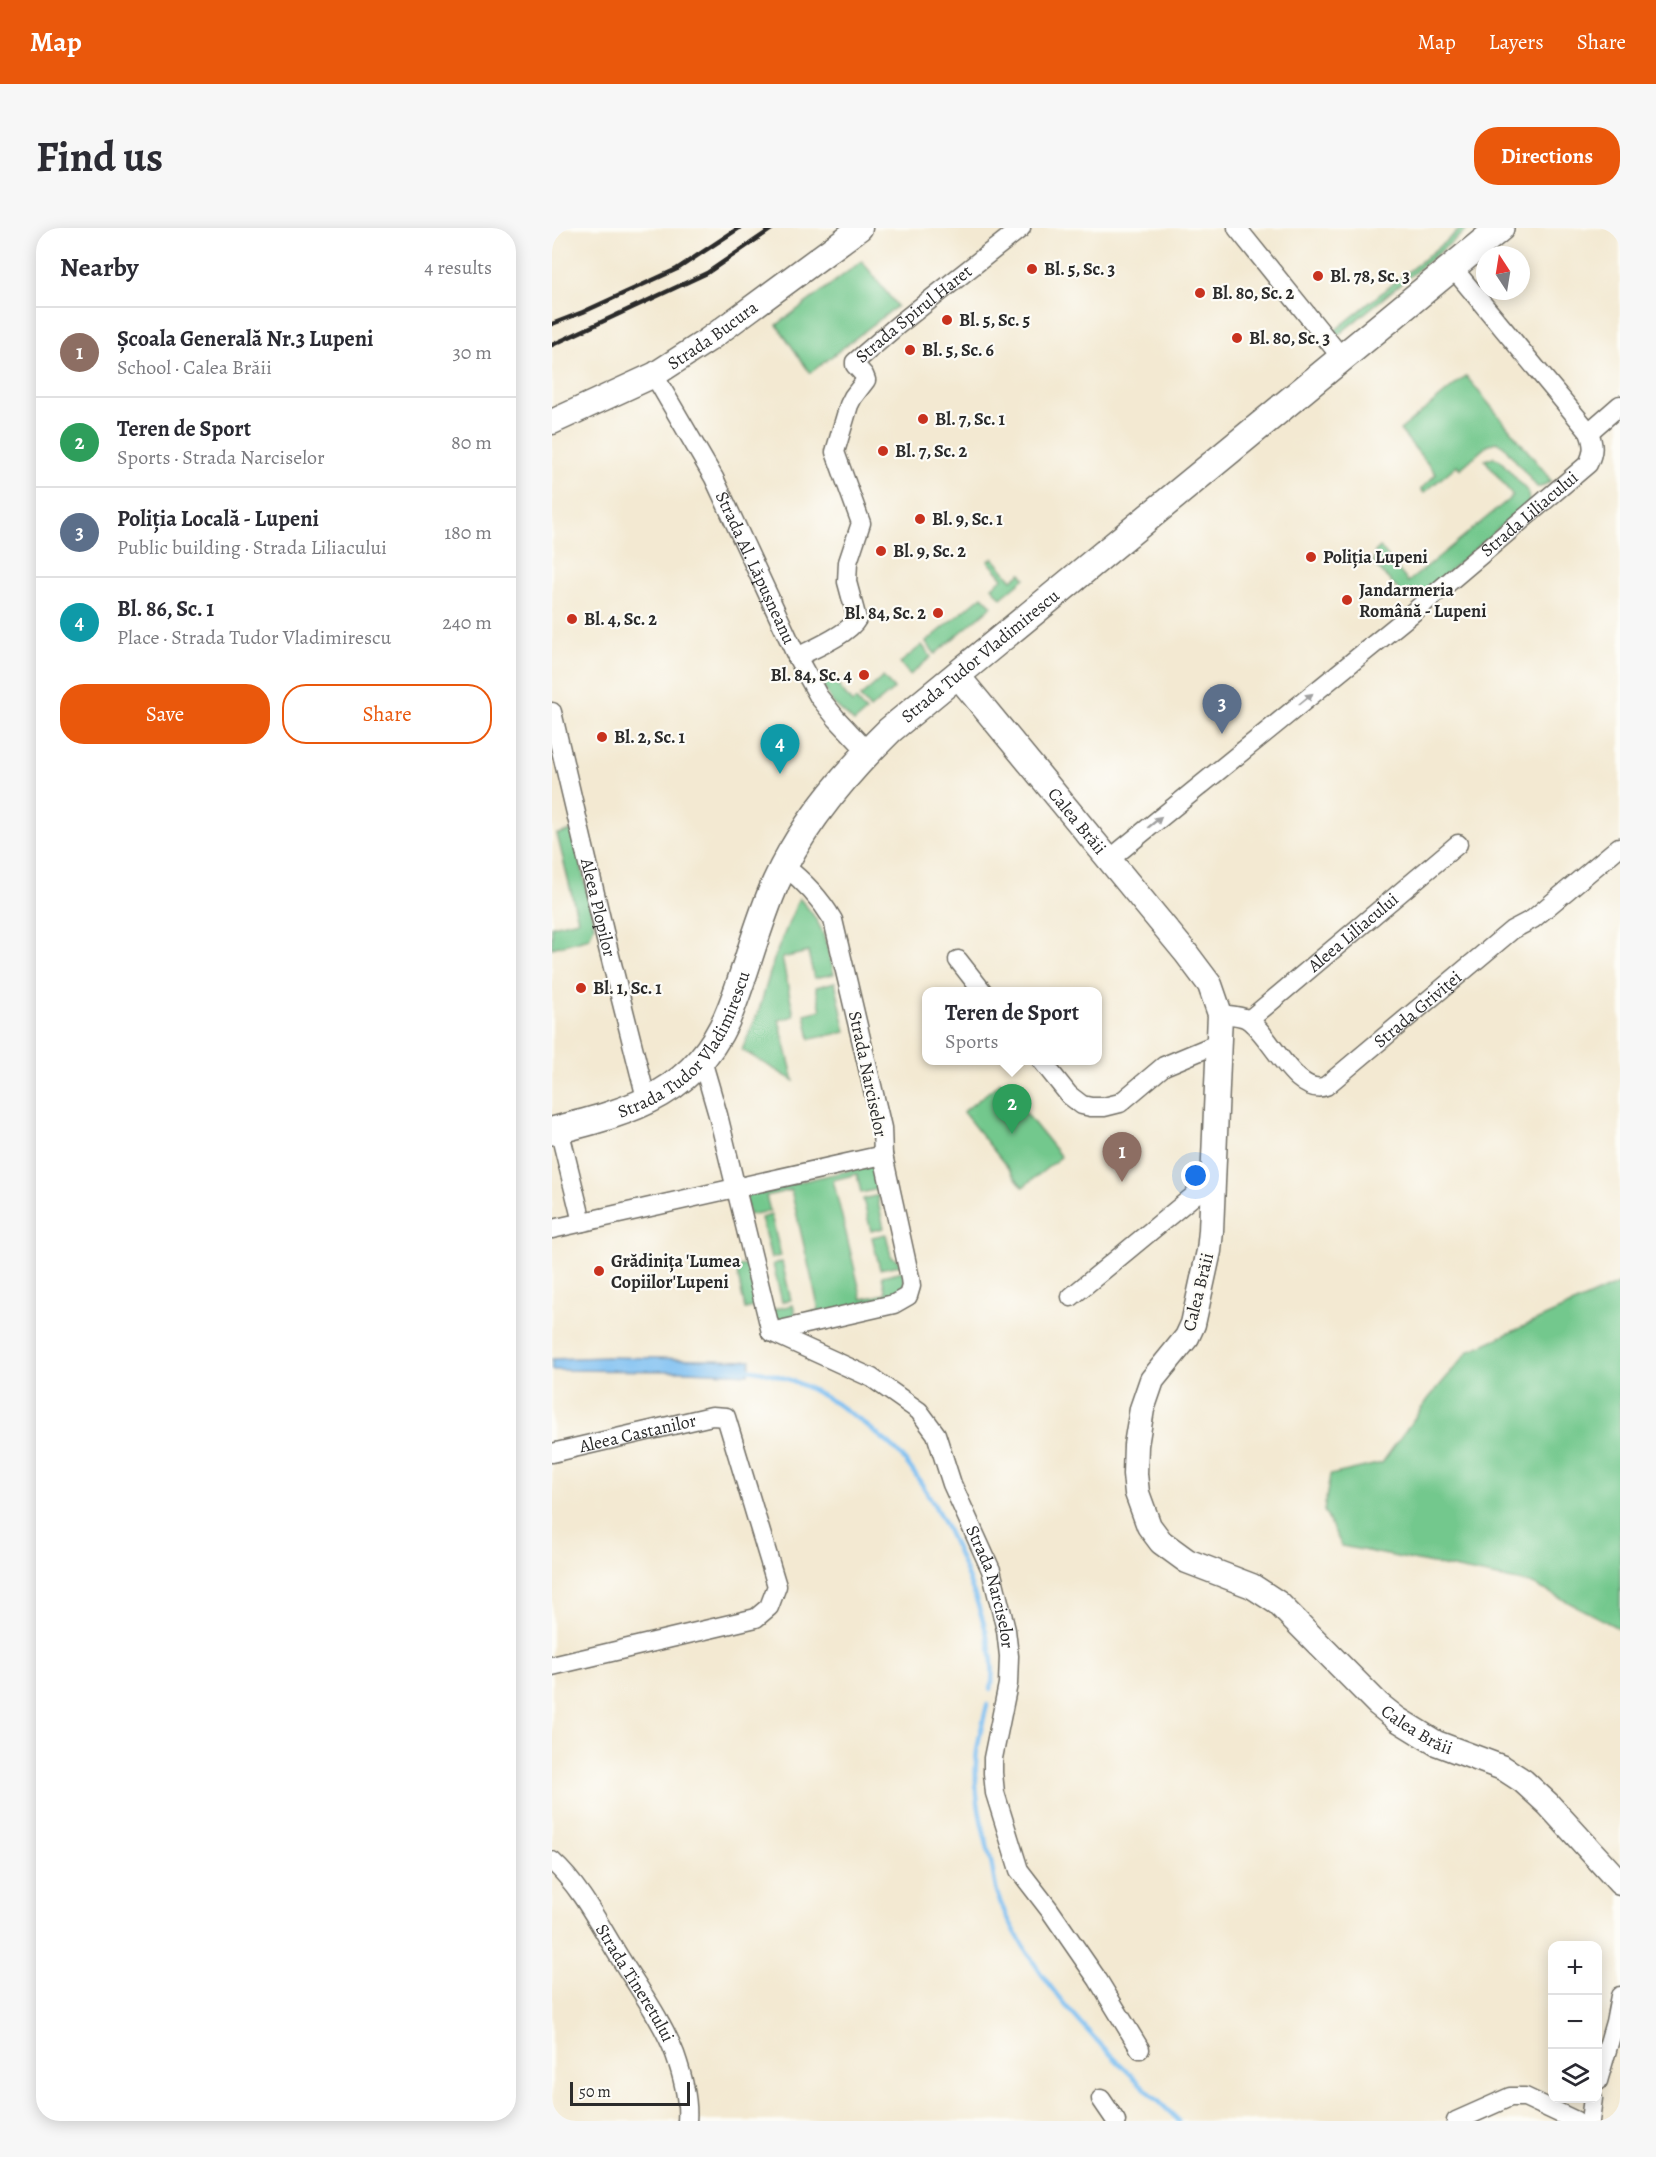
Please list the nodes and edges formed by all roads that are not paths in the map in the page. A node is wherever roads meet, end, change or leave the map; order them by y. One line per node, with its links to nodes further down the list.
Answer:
1 (860, 228): 7 (main road, Strada Bucura)
2 (1021, 228): 11 (street, Strada Spirul Haret)
3 (1238, 228): 6 (street)
4 (1500, 228): 5 (main road, Strada Tudor Vladimirescu)
5 (1452, 267): 6 (main road, Strada Tudor Vladimirescu); 10 (street)
6 (1341, 358): 12 (main road, Strada Tudor Vladimirescu)
7 (654, 375): 9 (main road, Strada Bucura); 11 (street, Strada Al. Lăpușneanu)
8 (1619, 408): 10 (street)
9 (552, 422)
10 (1591, 437): 17 (street, Strada Liliacului, one-way to 10)
11 (797, 657): 14 (street, Strada Al. Lăpușneanu)
12 (957, 675): 14 (main road, Strada Tudor Vladimirescu); 17 (main road, Calea Brăii)
13 (552, 712): 26 (street, Aleea Plopilor)
14 (868, 752): 18 (main road, Strada Tudor Vladimirescu)
15 (1458, 844): 22 (street, Aleea Liliacului)
16 (1619, 847): 22 (street, Strada Griviţei)
17 (1110, 859): 21 (main road, Calea Brăii)
18 (784, 866): 24 (main road, Strada Tudor Vladimirescu); 28 (street, Strada Narciselor)
19 (958, 960): 20 (street)
20 (979, 987)
21 (1220, 1014): 22 (street); 23 (main road, Calea Brăii)
22 (1249, 1020)
23 (1219, 1043): 25 (street); 29 (main road, Calea Brăii)
24 (702, 1060): 26 (main road, Strada Tudor Vladimirescu); 30 (street)
25 (1045, 1065)
26 (647, 1102): 27 (main road, Strada Tudor Vladimirescu)
27 (556, 1130): 31 (street)
28 (882, 1155): 30 (street, Strada Narciselor); 34 (street)
29 (1214, 1179): 33 (street); 38 (main road, Calea Brăii)
30 (736, 1189): 31 (street, Strada Narciselor); 34 (street)
31 (582, 1222): 32 (street, Strada Narciselor)
32 (552, 1229)
33 (1071, 1297)
34 (771, 1332): 40 (street, Strada Narciselor)
35 (552, 1454): 36 (street, Aleea Castanilor)
36 (552, 1666)
37 (552, 1861): 44 (street, Strada Tineretului)
38 (1620, 1883)
39 (1620, 1996): 41 (street)
40 (1140, 2049)
41 (1602, 2067)
42 (1101, 2099): 45 (street)
43 (1592, 2103): 48 (street)
44 (687, 2121)
45 (1116, 2121)
46 (1456, 2121): 47 (street)
47 (1576, 2121)
48 (1590, 2121)

